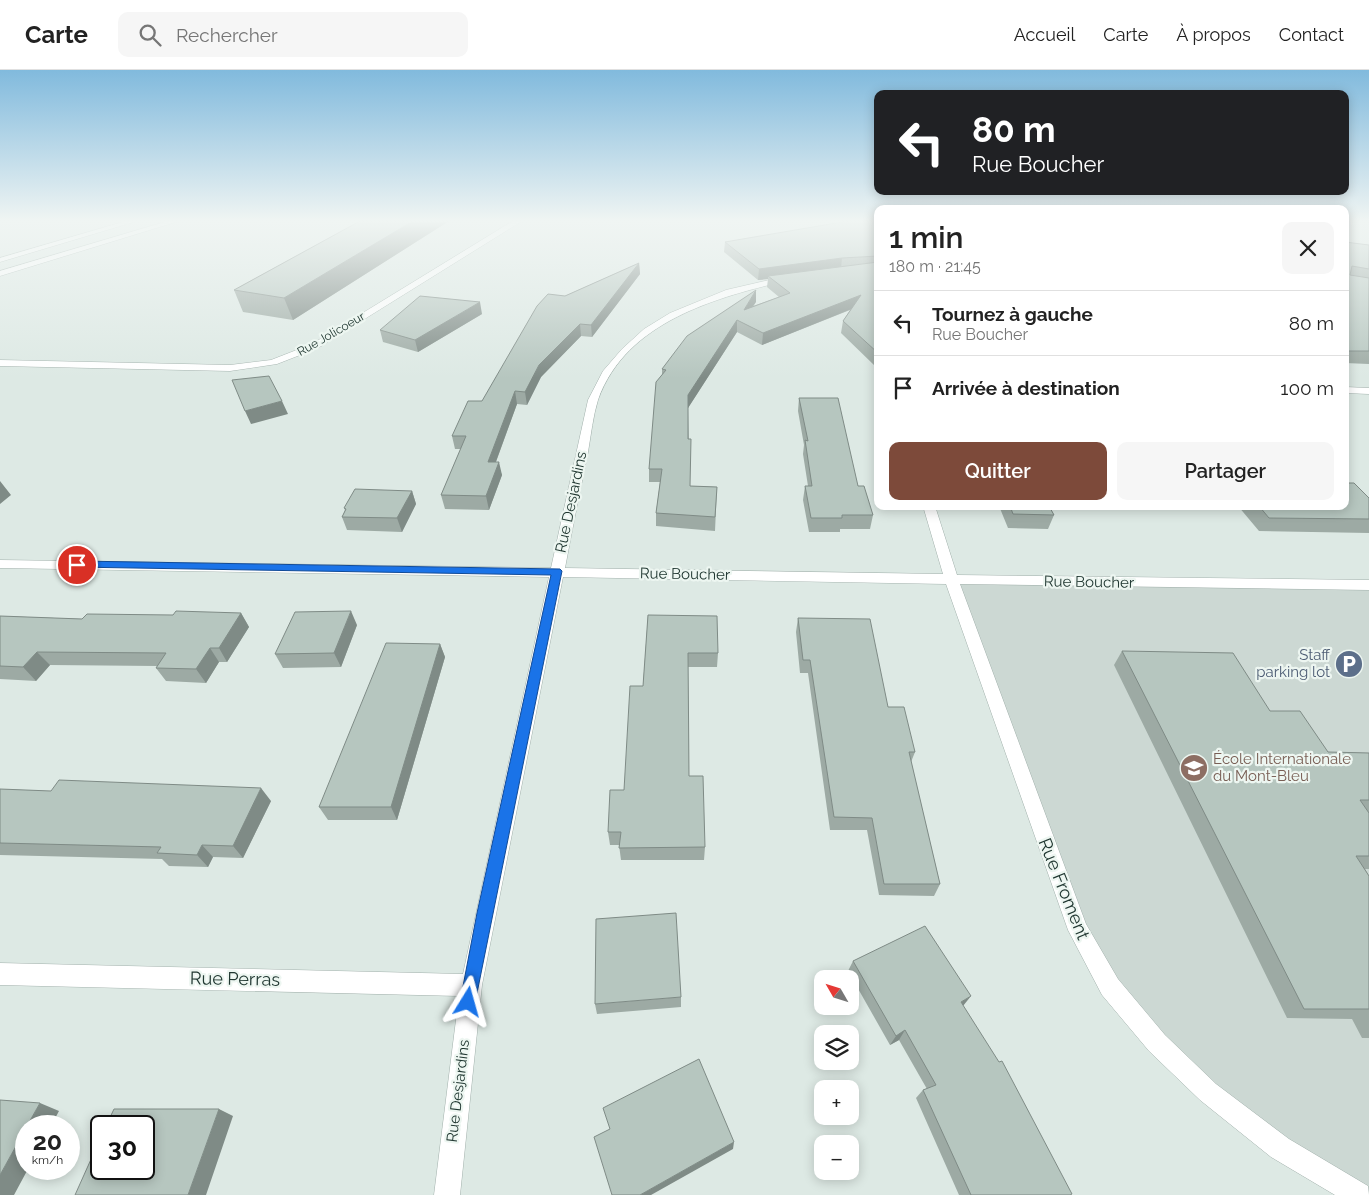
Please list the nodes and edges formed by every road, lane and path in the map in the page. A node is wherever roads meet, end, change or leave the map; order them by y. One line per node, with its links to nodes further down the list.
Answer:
1 (432, 274): 3 (street, Rue Jolicoeur)
2 (801, 276): 8 (street, Rue Desjardins)
3 (0, 363)
4 (1349, 390): 5 (street)
5 (1369, 391)
6 (930, 510): 9 (street, Rue Froment)
7 (0, 564): 8 (street, Rue Boucher)
8 (556, 571): 9 (street, Rue Boucher); 12 (street, Rue Desjardins)
9 (951, 580): 10 (street, Rue Boucher); 14 (street, Rue Froment)
10 (1369, 585)
11 (0, 974): 12 (street, Rue Perras)
12 (471, 984): 13 (street, Rue Desjardins)
13 (447, 1195)
14 (1359, 1195)

